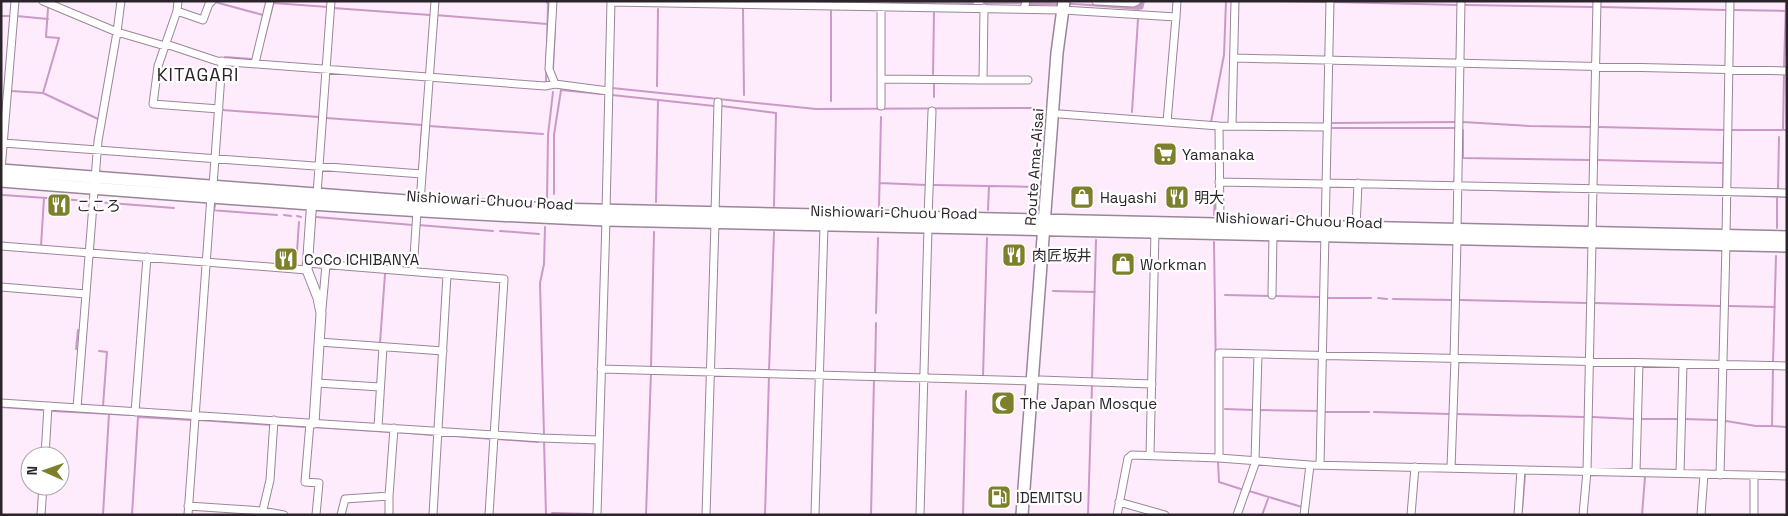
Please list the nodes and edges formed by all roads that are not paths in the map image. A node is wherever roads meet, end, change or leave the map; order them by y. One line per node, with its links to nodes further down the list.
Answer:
1 (15, 1): 29 (street)
2 (43, 1): 26 (street)
3 (121, 1): 26 (street)
4 (178, 1): 24 (street)
5 (212, 1): 24 (street)
6 (270, 1): 33 (street)
7 (331, 1): 36 (street)
8 (434, 1): 39 (street)
9 (553, 1): 43 (street)
10 (1026, 1): 23 (street)
11 (1096, 1): 12 (street)
12 (1137, 1)
13 (1177, 1): 25 (street)
14 (1235, 1): 30 (street)
15 (1330, 1): 32 (street)
16 (1461, 1): 34 (street)
17 (1597, 1): 35 (street)
18 (1730, 1): 37 (street)
19 (610, 2): 20 (street); 44 (street)
20 (880, 5): 22 (street); 40 (street)
21 (1068, 5): 23 (street); 25 (street); 49 (main road, Route Ama-Aisai); 75 (main road, Route Ama-Aisai)
22 (980, 6): 23 (street); 41 (street)
23 (1024, 9)
24 (177, 12): 27 (street)
25 (1176, 17): 50 (street)
26 (118, 32): 27 (street); 55 (street)
27 (165, 45): 31 (street); 47 (street)
28 (1, 53): 29 (street)
29 (11, 54): 54 (street)
30 (1234, 58): 32 (street); 52 (street)
31 (222, 61): 33 (street); 47 (street)
32 (1329, 61): 34 (street); 53 (street)
33 (255, 63): 36 (street)
34 (1460, 64): 35 (street); 64 (street)
35 (1596, 66): 37 (street); 65 (street)
36 (326, 69): 39 (street); 57 (street)
37 (1729, 71): 38 (street); 67 (street)
38 (1787, 72)
39 (429, 78): 43 (street); 58 (street)
40 (882, 79): 41 (street); 46 (street)
41 (983, 80): 42 (street)
42 (1028, 80)
43 (555, 84): 44 (street)
44 (608, 91): 71 (street)
45 (718, 102): 72 (street)
46 (881, 106)
47 (219, 109): 56 (street)
48 (932, 111): 73 (street)
49 (1060, 114): 50 (street); 75 (main road, Route Ama-Aisai)
50 (1167, 122): 51 (street)
51 (1219, 126): 52 (street); 61 (street)
52 (1232, 126): 53 (street)
53 (1326, 127): 62 (street)
54 (4, 143): 55 (street); 59 (street)
55 (97, 150): 56 (street); 60 (street)
56 (215, 159): 57 (street); 66 (street)
57 (318, 167): 58 (street); 69 (street)
58 (422, 174): 70 (street)
59 (1, 180): 60 (main road, Nishiowari-Chuou Road)
60 (94, 182): 66 (main road, Nishiowari-Chuou Road); 87 (street)
61 (1219, 182): 62 (street); 74 (street)
62 (1325, 184): 63 (street); 79 (street)
63 (1358, 184): 64 (street); 77 (street)
64 (1458, 186): 65 (street); 81 (street)
65 (1593, 189): 67 (street); 82 (street)
66 (212, 191): 69 (main road, Nishiowari-Chuou Road); 89 (street)
67 (1727, 192): 68 (street); 84 (street)
68 (1787, 193)
69 (313, 197): 70 (main road, Nishiowari-Chuou Road); 91 (street)
70 (418, 206): 71 (main road, Nishiowari-Chuou Road); 92 (street)
71 (606, 215): 72 (main road, Nishiowari-Chuou Road); 109 (street)
72 (715, 218): 73 (main road, Nishiowari-Chuou Road); 76 (main road, Nishiowari-Chuou Road); 110 (street)
73 (928, 223): 75 (main road, Nishiowari-Chuou Road); 76 (main road, Nishiowari-Chuou Road); 112 (street)
74 (1220, 224): 75 (main road, Nishiowari-Chuou Road); 79 (main road, Nishiowari-Chuou Road)
75 (1048, 225): 78 (main road, Nishiowari-Chuou Road); 113 (main road, Route Ama-Aisai)
76 (824, 226): 111 (street)
77 (1356, 228): 79 (main road, Nishiowari-Chuou Road); 81 (main road, Nishiowari-Chuou Road)
78 (1155, 231): 80 (main road, Nishiowari-Chuou Road); 115 (street)
79 (1325, 232): 80 (main road, Nishiowari-Chuou Road); 81 (main road, Nishiowari-Chuou Road); 102 (street)
80 (1273, 234): 96 (street)
81 (1457, 234): 82 (main road, Nishiowari-Chuou Road); 103 (street)
82 (1592, 237): 84 (main road, Nishiowari-Chuou Road); 104 (street)
83 (1787, 237): 84 (main road, Nishiowari-Chuou Road)
84 (1726, 240): 86 (main road, Nishiowari-Chuou Road); 107 (street)
85 (1, 246): 87 (street)
86 (1787, 246)
87 (90, 252): 88 (street); 95 (street)
88 (148, 257): 89 (street); 120 (street)
89 (206, 262): 91 (street); 121 (street)
90 (326, 265): 91 (street); 92 (street); 97 (street)
91 (307, 266): 97 (street)
92 (413, 271): 93 (street)
93 (447, 274): 100 (street); 127 (street)
94 (1, 288): 95 (street)
95 (86, 294): 119 (street)
96 (1272, 295)
97 (321, 313): 98 (street)
98 (319, 342): 99 (street); 114 (street)
99 (383, 347): 100 (street); 116 (street)
100 (442, 351): 126 (street)
101 (1258, 354): 102 (street); 131 (street); 132 (street)
102 (1323, 355): 103 (street); 134 (street)
103 (1455, 359): 104 (street); 136 (street)
104 (1589, 362): 105 (street); 138 (street)
105 (1639, 363): 106 (street); 139 (street)
106 (1683, 364): 107 (street); 140 (street)
107 (1723, 365): 108 (street); 142 (street)
108 (1787, 366)
109 (601, 369): 110 (street); 128 (street)
110 (710, 372): 111 (street); 159 (street)
111 (820, 375): 112 (street); 160 (street)
112 (924, 378): 113 (street); 161 (street)
113 (1036, 381): 115 (street); 162 (main road, Route Ama-Aisai); 163 (main road, Route Ama-Aisai)
114 (317, 383): 116 (street); 123 (street)
115 (1152, 384): 130 (street)
116 (380, 387): 124 (street)
117 (1, 404): 118 (street)
118 (48, 406): 119 (street); 129 (street)
119 (77, 408): 120 (street)
120 (136, 412): 121 (street)
121 (195, 416): 122 (street); 148 (street)
122 (274, 420): 123 (street); 149 (street)
123 (312, 423): 124 (street); 153 (street)
124 (378, 427): 125 (street)
125 (394, 428): 126 (street); 146 (street)
126 (438, 431): 127 (street); 156 (street)
127 (494, 435): 128 (street); 157 (street)
128 (599, 440): 158 (street)
129 (46, 446)
130 (1150, 455): 131 (street); 147 (street)
131 (1219, 458): 132 (street)
132 (1255, 461): 133 (street); 166 (street)
133 (1310, 465): 134 (street); 167 (street)
134 (1320, 465): 135 (street)
135 (1415, 468): 136 (street); 168 (street)
136 (1452, 468): 137 (street)
137 (1522, 470): 138 (street); 169 (street)
138 (1587, 471): 139 (street); 170 (street)
139 (1636, 472): 140 (street)
140 (1680, 474): 141 (street)
141 (1704, 474): 142 (street); 171 (street)
142 (1720, 475): 143 (street)
143 (1754, 476): 144 (street); 172 (street)
144 (1787, 476)
145 (42, 496): 150 (street)
146 (388, 496): 154 (street); 155 (street)
147 (1120, 502): 164 (street); 165 (street)
148 (188, 506): 149 (street); 151 (street)
149 (262, 513): 152 (street)
150 (41, 515)
151 (188, 515)
152 (284, 515)
153 (316, 515)
154 (341, 515)
155 (389, 515)
156 (433, 515)
157 (489, 515)
158 (597, 515)
159 (706, 515)
160 (816, 515)
161 (920, 515)
162 (1022, 515)
163 (1029, 515)
164 (1117, 515)
165 (1164, 515)
166 (1237, 515)
167 (1304, 515)
168 (1411, 515)
169 (1518, 515)
170 (1583, 515)
171 (1701, 515)
172 (1754, 515)

